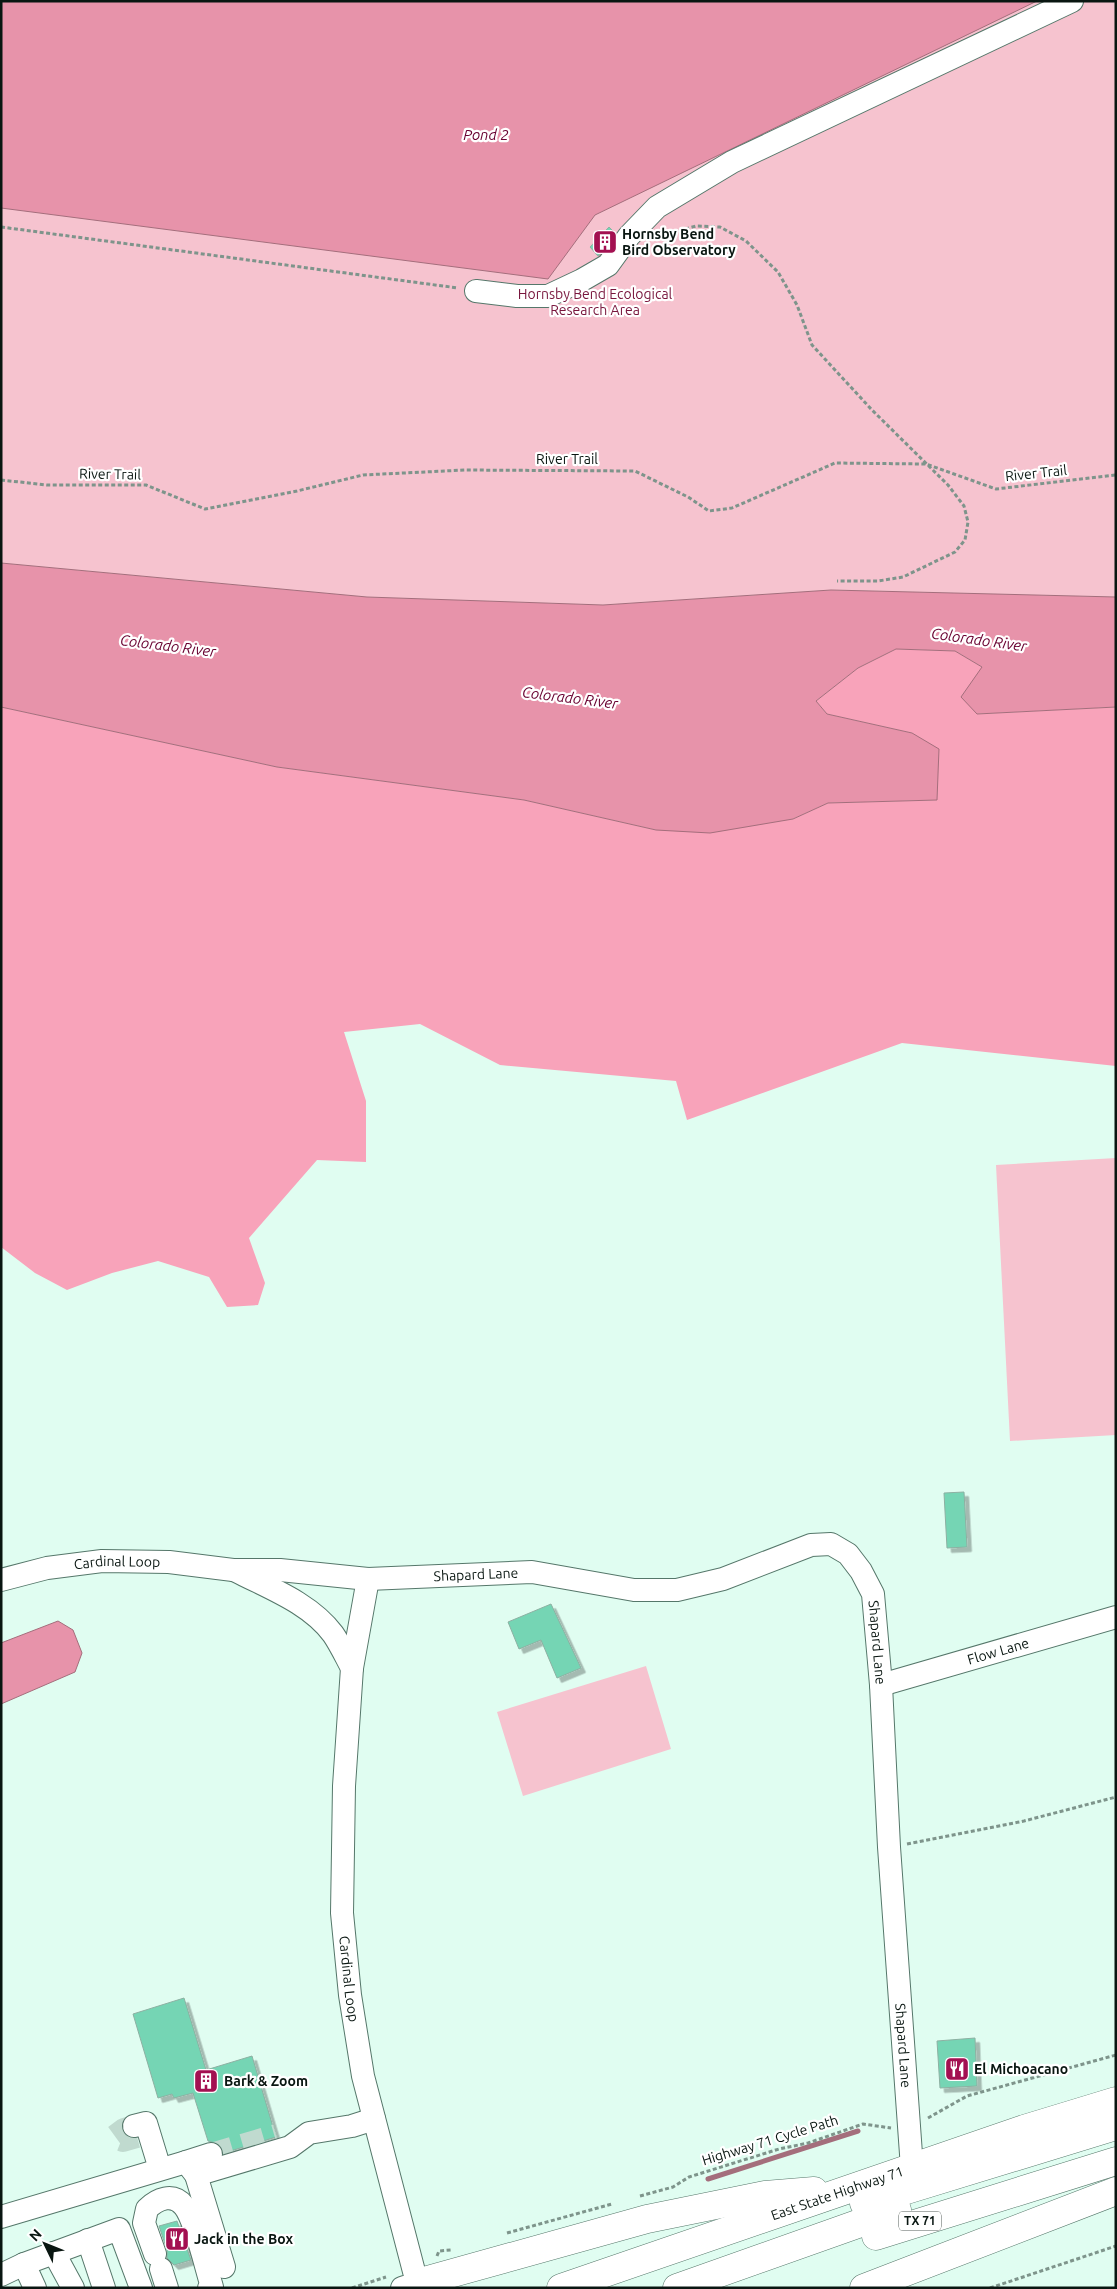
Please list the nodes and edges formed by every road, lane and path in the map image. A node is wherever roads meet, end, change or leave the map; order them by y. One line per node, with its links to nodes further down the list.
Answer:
1 (1072, 1): 3 (street)
2 (1, 226): 4 (path)
3 (628, 236): 4 (street); 5 (path)
4 (476, 291)
5 (926, 464): 6 (path, River Trail); 7 (path, River Trail); 8 (path)
6 (1116, 475)
7 (1, 480)
8 (837, 581)
9 (233, 1570): 10 (street, Cardinal Loop); 11 (street, Cardinal Loop); 13 (street, Cardinal Loop)
10 (368, 1579): 13 (street, Cardinal Loop); 14 (street, Shapard Lane)
11 (1, 1580)
12 (1116, 1617): 14 (street, Flow Lane)
13 (352, 1668): 19 (street, Cardinal Loop)
14 (882, 1685): 16 (street, Shapard Lane)
15 (1116, 1796): 16 (path)
16 (889, 1847): 20 (street, Shapard Lane)
17 (1116, 2055): 20 (path, Highway 71 Cycle Path)
18 (1116, 2101): 29 (highway, East State Highway 71)
19 (374, 2119): 23 (street); 48 (street, Cardinal Loop)
20 (909, 2124): 29 (street, Shapard Lane); 33 (path, Highway 71 Cycle Path)
21 (1116, 2126): 56 (highway)
22 (142, 2130): 30 (street)
23 (309, 2133): 24 (street); 28 (street)
24 (276, 2134)
25 (1116, 2144): 57 (highway)
26 (211, 2154): 28 (street)
27 (1116, 2161): 58 (highway, TX 71)
28 (191, 2168): 30 (street); 45 (street)
29 (912, 2168): 32 (highway, East State Highway 71)
30 (160, 2169): 36 (street)
31 (1116, 2190): 59 (highway)
32 (843, 2191): 48 (highway); 55 (highway, East State Highway 71)
33 (634, 2198)
34 (615, 2203): 38 (path)
35 (147, 2209): 37 (street); 46 (street); 49 (street)
36 (1, 2217)
37 (121, 2230): 39 (street); 53 (street)
38 (503, 2234)
39 (88, 2240): 42 (street); 52 (street)
40 (1116, 2246): 60 (path)
41 (460, 2248): 43 (path)
42 (54, 2253): 44 (street); 51 (street)
43 (436, 2260)
44 (24, 2264): 47 (street); 50 (street)
45 (224, 2267)
46 (161, 2270)
47 (1, 2275)
48 (403, 2282): 54 (path)
49 (210, 2287)
50 (36, 2288)
51 (72, 2288)
52 (104, 2288)
53 (141, 2288)
54 (352, 2288)
55 (561, 2288)
56 (616, 2288)
57 (677, 2288)
58 (726, 2288)
59 (864, 2288)
60 (990, 2288)

